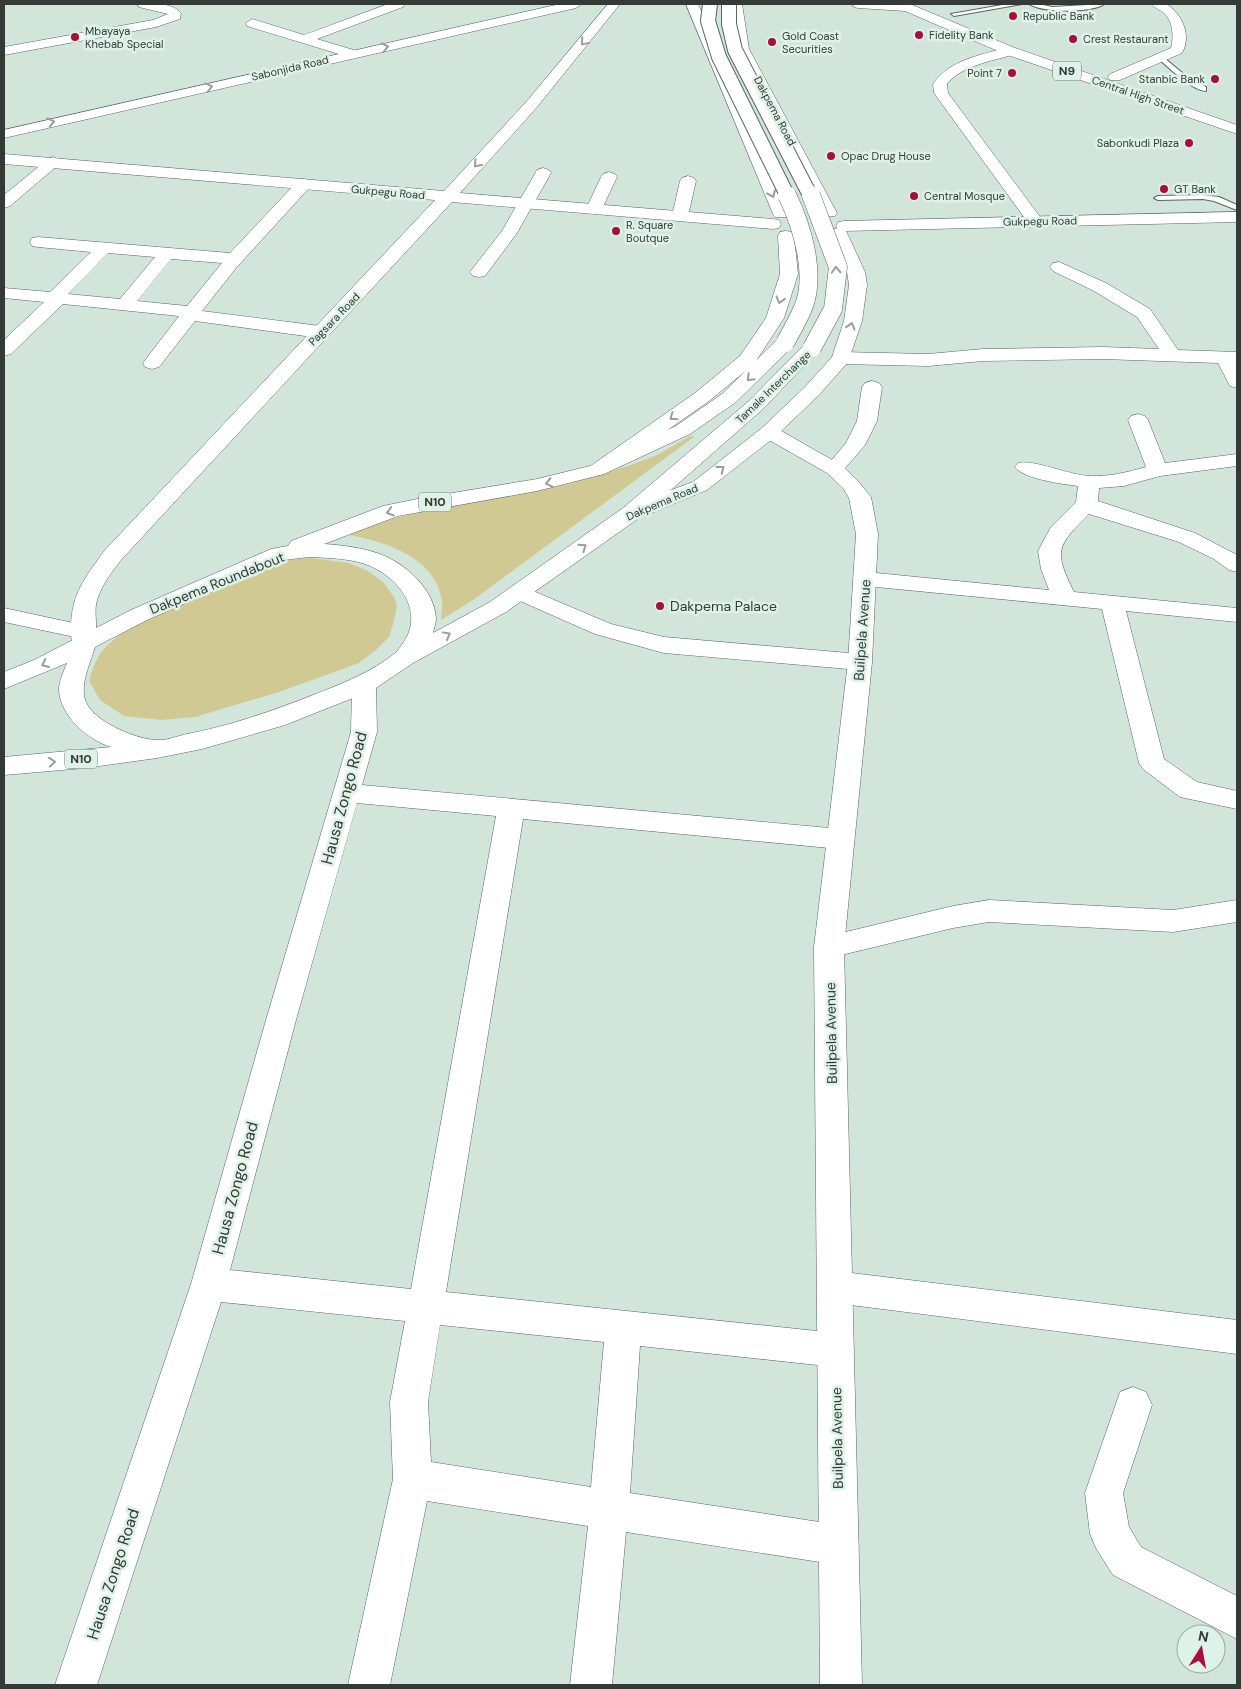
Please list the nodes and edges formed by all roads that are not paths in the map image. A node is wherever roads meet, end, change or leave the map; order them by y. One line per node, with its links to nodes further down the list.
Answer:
1 (143, 4): 20 (main road)
2 (399, 4): 18 (main road)
3 (576, 4): 21 (main road, Sabonjida Road, one-way to 3)
4 (614, 4): 34 (main road, Pagsara Road, one-way to 34)
5 (692, 4): 44 (main road, one-way to 44)
6 (710, 4): 69 (main road, Tamale Interchange, one-way to 69, bridge)
7 (729, 4): 72 (main road, Tamale Interchange, one-way to 7, bridge)
8 (736, 4): 40 (main road, Dakpema Road)
9 (858, 4): 15 (main road, Central High Street)
10 (931, 4): 16 (main road, Central High Street / N9)
11 (1020, 4): 16 (lane)
12 (1032, 4): 13 (lane)
13 (1102, 4)
14 (1157, 4): 22 (main road)
15 (903, 5): 19 (main road, Central High Street / N9)
16 (954, 14): 23 (main road, Central High Street / N9)
17 (252, 23): 18 (main road)
18 (305, 39): 21 (main road)
19 (1010, 51): 26 (main road, Central High Street / N9); 43 (main road)
20 (4, 52)
21 (352, 54): 27 (main road, Sabonjida Road, one-way to 21)
22 (1161, 58): 23 (main road); 24 (lane)
23 (1115, 77): 25 (main road, Central High Street / N9)
24 (1203, 88)
25 (1237, 121)
26 (1237, 130)
27 (4, 134)
28 (4, 159): 29 (main road, Gukpegu Road)
29 (53, 162): 33 (main road, Gukpegu Road); 36 (main road)
30 (543, 173): 37 (main road)
31 (609, 178): 39 (main road)
32 (688, 181): 41 (main road)
33 (304, 184): 34 (main road, Gukpegu Road); 49 (main road)
34 (447, 197): 37 (main road, Gukpegu Road); 56 (main road, Pagsara Road)
35 (1158, 198): 38 (lane)
36 (4, 203)
37 (526, 203): 39 (main road, Gukpegu Road); 51 (main road)
38 (1237, 208)
39 (594, 209): 41 (main road, Gukpegu Road)
40 (829, 213): 44 (main road); 45 (main road)
41 (680, 216): 44 (main road, Gukpegu Road)
42 (1237, 217): 43 (main road, Gukpegu Road)
43 (1035, 221): 45 (main road, Gukpegu Road)
44 (780, 225): 45 (main road, Gukpegu Road); 69 (main road, one-way to 69)
45 (842, 230): 59 (main road, Dakpema Road, one-way to 45)
46 (38, 242): 47 (main road)
47 (104, 248): 48 (main road); 53 (main road)
48 (167, 253): 49 (main road); 54 (main road)
49 (234, 259): 55 (main road)
50 (1059, 267): 58 (main road)
51 (480, 272)
52 (4, 293): 53 (main road)
53 (57, 298): 54 (main road); 57 (main road)
54 (124, 306): 55 (main road)
55 (192, 313): 56 (main road); 61 (main road)
56 (320, 332): 81 (main road, Pagsara Road)
57 (4, 350)
58 (1172, 355): 59 (main road); 60 (main road)
59 (841, 358): 65 (main road, Dakpema Road)
60 (1231, 358): 62 (main road)
61 (152, 363)
62 (1237, 382)
63 (872, 387): 68 (main road)
64 (1138, 420): 70 (main road)
65 (769, 432): 68 (main road, Builpela Avenue); 72 (main road, Dakpema Road, one-way to 65)
66 (1237, 460): 70 (main road)
67 (1025, 467): 71 (main road)
68 (834, 469): 75 (main road, Builpela Avenue)
69 (597, 470): 73 (main road, N10, one-way to 73)
70 (1158, 470): 71 (main road)
71 (1088, 493): 74 (main road); 77 (main road)
72 (631, 513): 76 (main road, Dakpema Road / N10, one-way to 72)
73 (279, 554): 81 (main road, Dakpema Roundabout / N10); 82 (main road, Dakpema Roundabout)
74 (1237, 565)
75 (866, 579): 77 (main road); 83 (main road, Builpela Avenue)
76 (519, 592): 82 (main road, Dakpema Road / N10, one-way to 76); 83 (main road)
77 (1065, 599): 78 (main road)
78 (1112, 603): 80 (main road); 89 (main road)
79 (4, 615): 81 (main road)
80 (1237, 615)
81 (84, 638): 84 (main road, N10, one-way to 84); 86 (main road, Dakpema Roundabout)
82 (404, 659): 85 (main road, Dakpema Roundabout / N10)
83 (860, 662): 91 (main road, Builpela Avenue)
84 (4, 681)
85 (364, 684): 86 (main road, Dakpema Roundabout / N10); 88 (main road, Hausa Zongo Road)
86 (157, 749): 87 (main road, N10, one-way to 86)
87 (4, 766)
88 (347, 793): 90 (main road); 94 (main road, Hausa Zongo Road)
89 (1237, 800)
90 (511, 809): 91 (main road); 96 (main road)
91 (840, 840): 93 (main road, Builpela Avenue)
92 (1237, 911): 93 (main road)
93 (829, 947): 95 (main road, Builpela Avenue)
94 (209, 1284): 96 (main road); 105 (main road, Hausa Zongo Road)
95 (835, 1287): 98 (main road); 99 (main road, Builpela Avenue)
96 (426, 1306): 97 (main road); 101 (main road)
97 (623, 1327): 99 (main road); 102 (main road)
98 (1237, 1337)
99 (836, 1350): 103 (main road, Builpela Avenue)
100 (1133, 1405): 104 (main road)
101 (412, 1479): 102 (main road); 106 (main road)
102 (609, 1509): 103 (main road); 107 (main road)
103 (839, 1545): 108 (main road, Builpela Avenue)
104 (1237, 1618)
105 (76, 1685)
106 (369, 1685)
107 (591, 1685)
108 (841, 1685)

